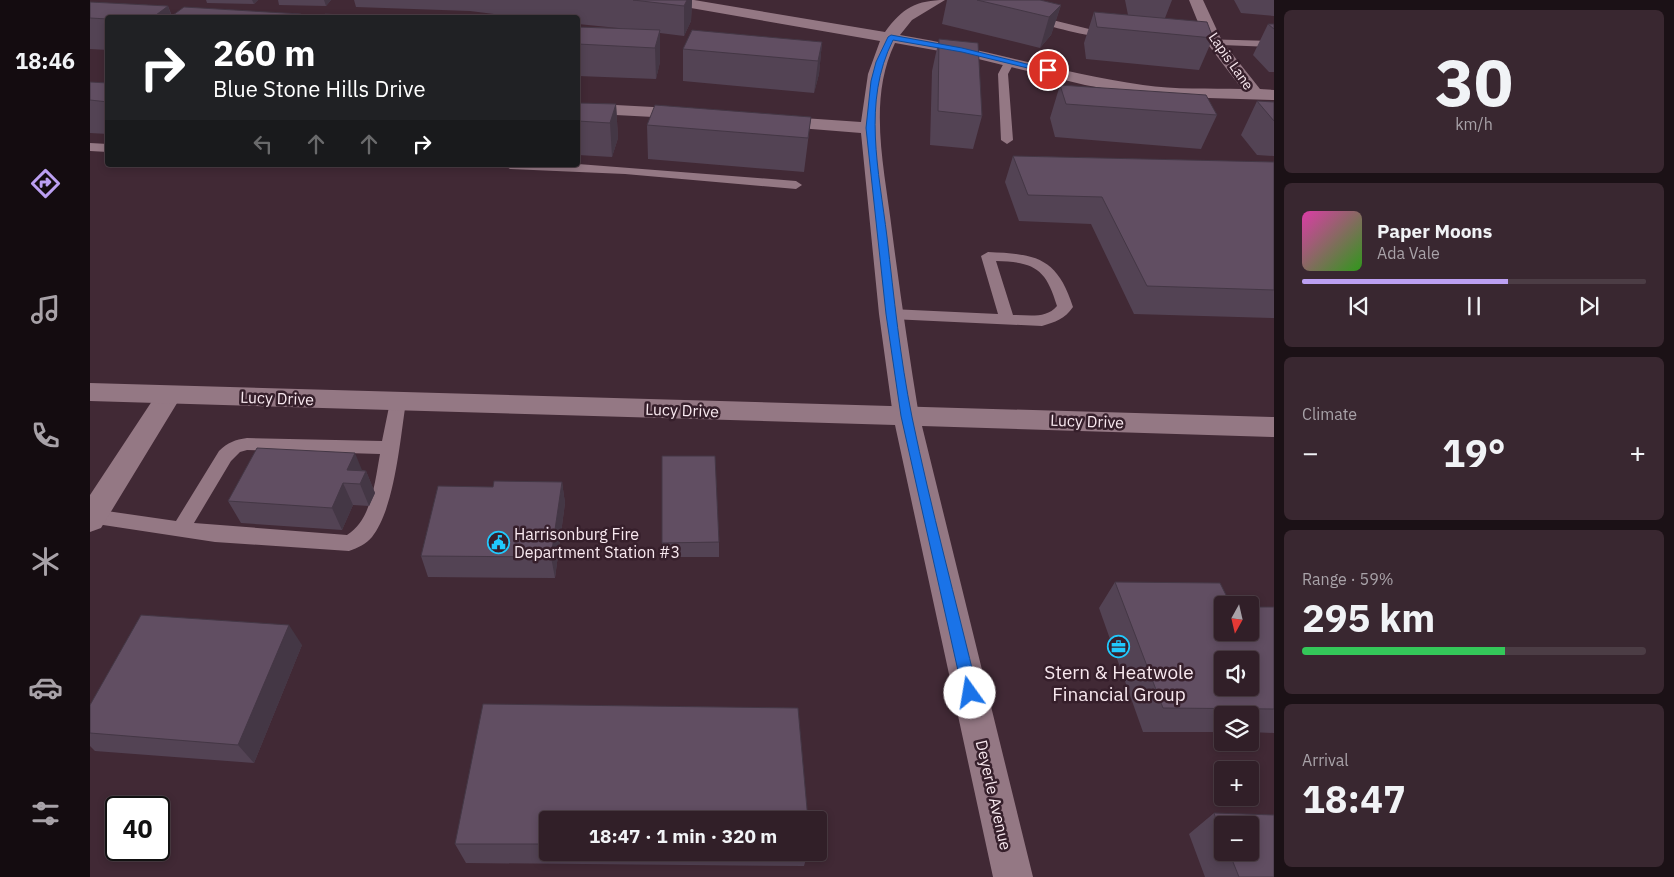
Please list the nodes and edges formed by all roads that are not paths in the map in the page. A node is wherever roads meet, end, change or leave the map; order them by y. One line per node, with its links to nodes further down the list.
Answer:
1 (668, 0): 6 (street)
2 (938, 0): 6 (street, Deyerle Avenue)
3 (1196, 0): 8 (street, Lapis Lane)
4 (1022, 16): 5 (lane)
5 (1119, 35)
6 (891, 37): 10 (street); 16 (street, Deyerle Avenue)
7 (1188, 42): 8 (lane)
8 (1214, 42): 9 (lane); 11 (street, Lapis Lane)
9 (1274, 44)
10 (1010, 62): 11 (street); 17 (lane)
11 (1255, 94): 12 (street)
12 (1274, 95)
13 (580, 108): 14 (street)
14 (704, 115)
15 (752, 119): 16 (street)
16 (870, 128): 22 (street, Deyerle Avenue)
17 (1007, 140)
18 (90, 147): 19 (lane)
19 (105, 148)
20 (556, 167): 21 (lane)
21 (796, 185)
22 (891, 314): 23 (lane); 27 (street, Deyerle Avenue)
23 (1007, 320): 23 (lane)
24 (90, 392): 25 (street, Lucy Drive)
25 (169, 395): 26 (street, Lucy Drive); 30 (street)
26 (398, 402): 27 (street, Lucy Drive); 29 (lane)
27 (906, 416): 28 (street, Lucy Drive); 32 (street, Deyerle Avenue)
28 (1274, 427)
29 (389, 448): 31 (lane); 31 (lane)
30 (91, 518): 31 (lane)
31 (181, 529)
32 (1013, 877)

